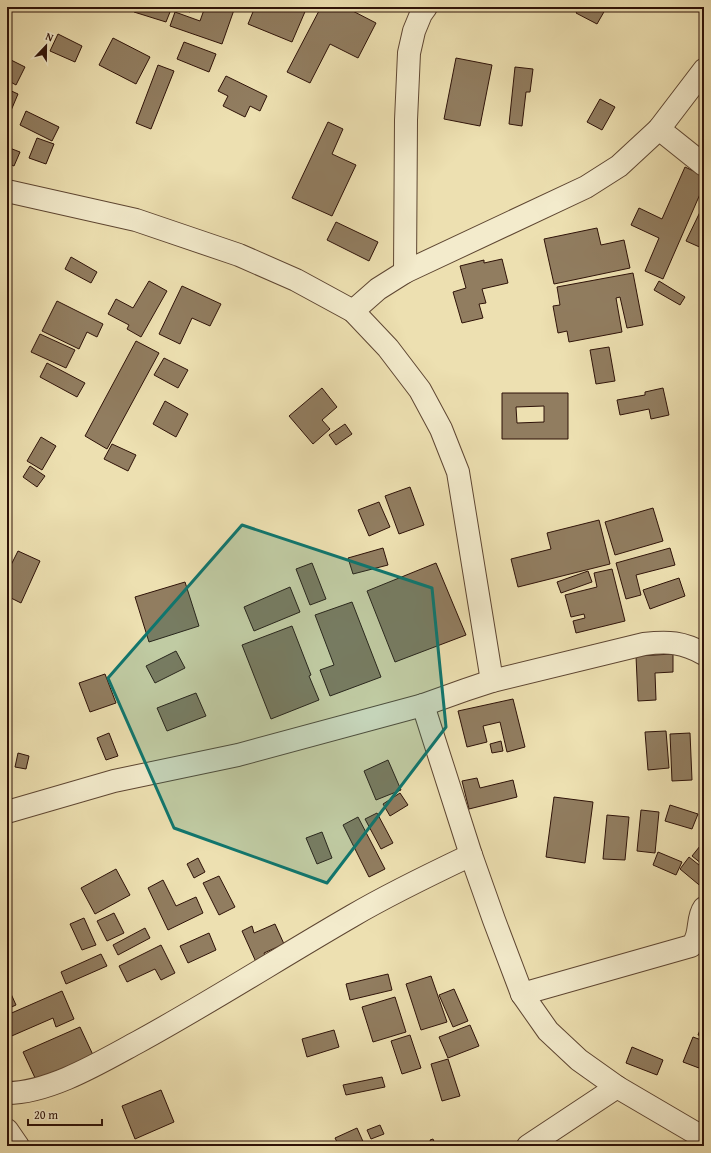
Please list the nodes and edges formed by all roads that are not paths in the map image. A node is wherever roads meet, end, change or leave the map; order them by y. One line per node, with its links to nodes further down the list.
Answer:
1 (418, 9): 6 (street)
2 (704, 70): 3 (street)
3 (659, 129): 4 (street); 6 (street)
4 (704, 165)
5 (7, 191): 7 (street)
6 (405, 272): 7 (street)
7 (353, 311): 9 (street)
8 (704, 654): 9 (street)
9 (492, 681): 10 (street)
10 (424, 705): 11 (street); 12 (street)
11 (7, 812)
12 (471, 855): 14 (street); 16 (street)
13 (704, 908): 14 (street)
14 (522, 994): 15 (street)
15 (617, 1087): 18 (street); 20 (street)
16 (7, 1093)
17 (7, 1130): 19 (street)
18 (704, 1138)
19 (18, 1146)
20 (528, 1146)

